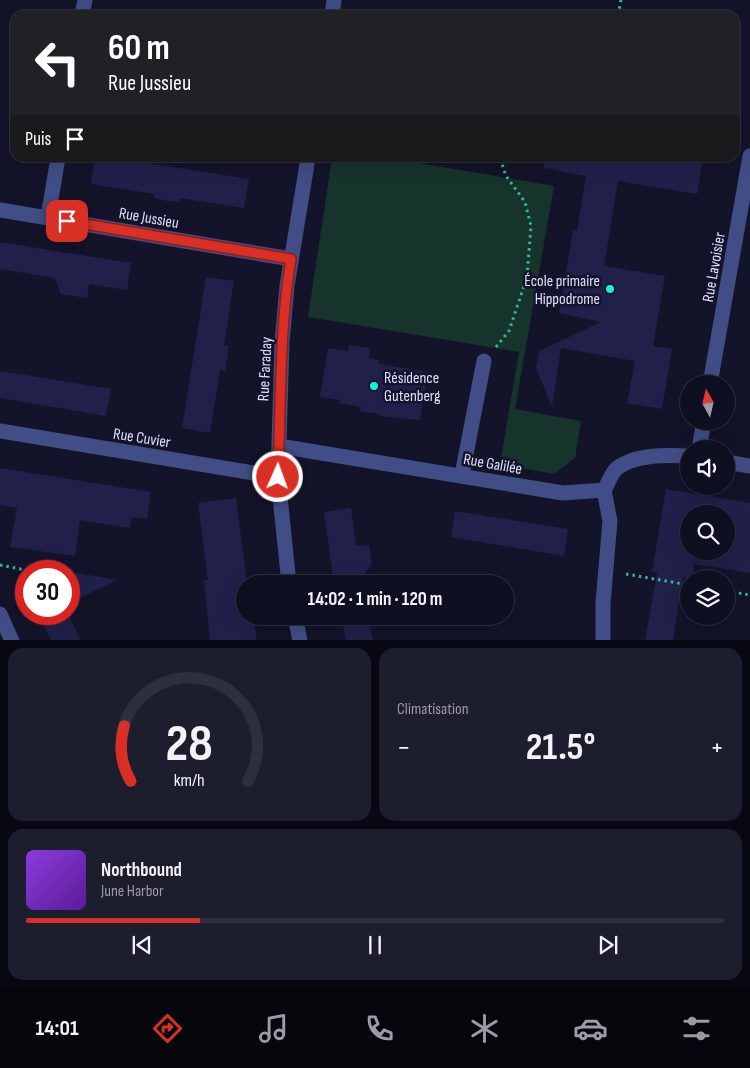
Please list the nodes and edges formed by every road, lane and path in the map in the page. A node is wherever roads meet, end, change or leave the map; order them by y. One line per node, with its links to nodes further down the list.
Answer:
1 (750, 156): 9 (street, Rue Lavoisier)
2 (57, 162): 6 (street)
3 (307, 162): 7 (street, Rue Faraday)
4 (501, 162): 8 (path)
5 (0, 210): 6 (street, Rue Jussieu)
6 (48, 217): 7 (street, Rue Jussieu)
7 (291, 259): 11 (street, Rue Faraday)
8 (484, 360): 15 (street)
9 (712, 375)
10 (0, 431): 16 (street, Rue Cuvier)
11 (280, 446): 15 (street, Rue Galilée); 16 (street, Rue Faraday)
12 (680, 456): 17 (street)
13 (735, 464): 14 (street)
14 (750, 466)
15 (462, 475): 17 (street, Rue Galilée)
16 (278, 477): 21 (street, Rue Faraday)
17 (604, 490): 20 (street)
18 (0, 565): 19 (path)
19 (15, 568)
20 (606, 570): 22 (path); 29 (street)
21 (288, 575)
22 (680, 582)
23 (735, 592): 24 (path)
24 (750, 595)
25 (0, 614): 27 (street)
26 (297, 625): 28 (street)
27 (12, 640)
28 (300, 640)
29 (603, 640)

